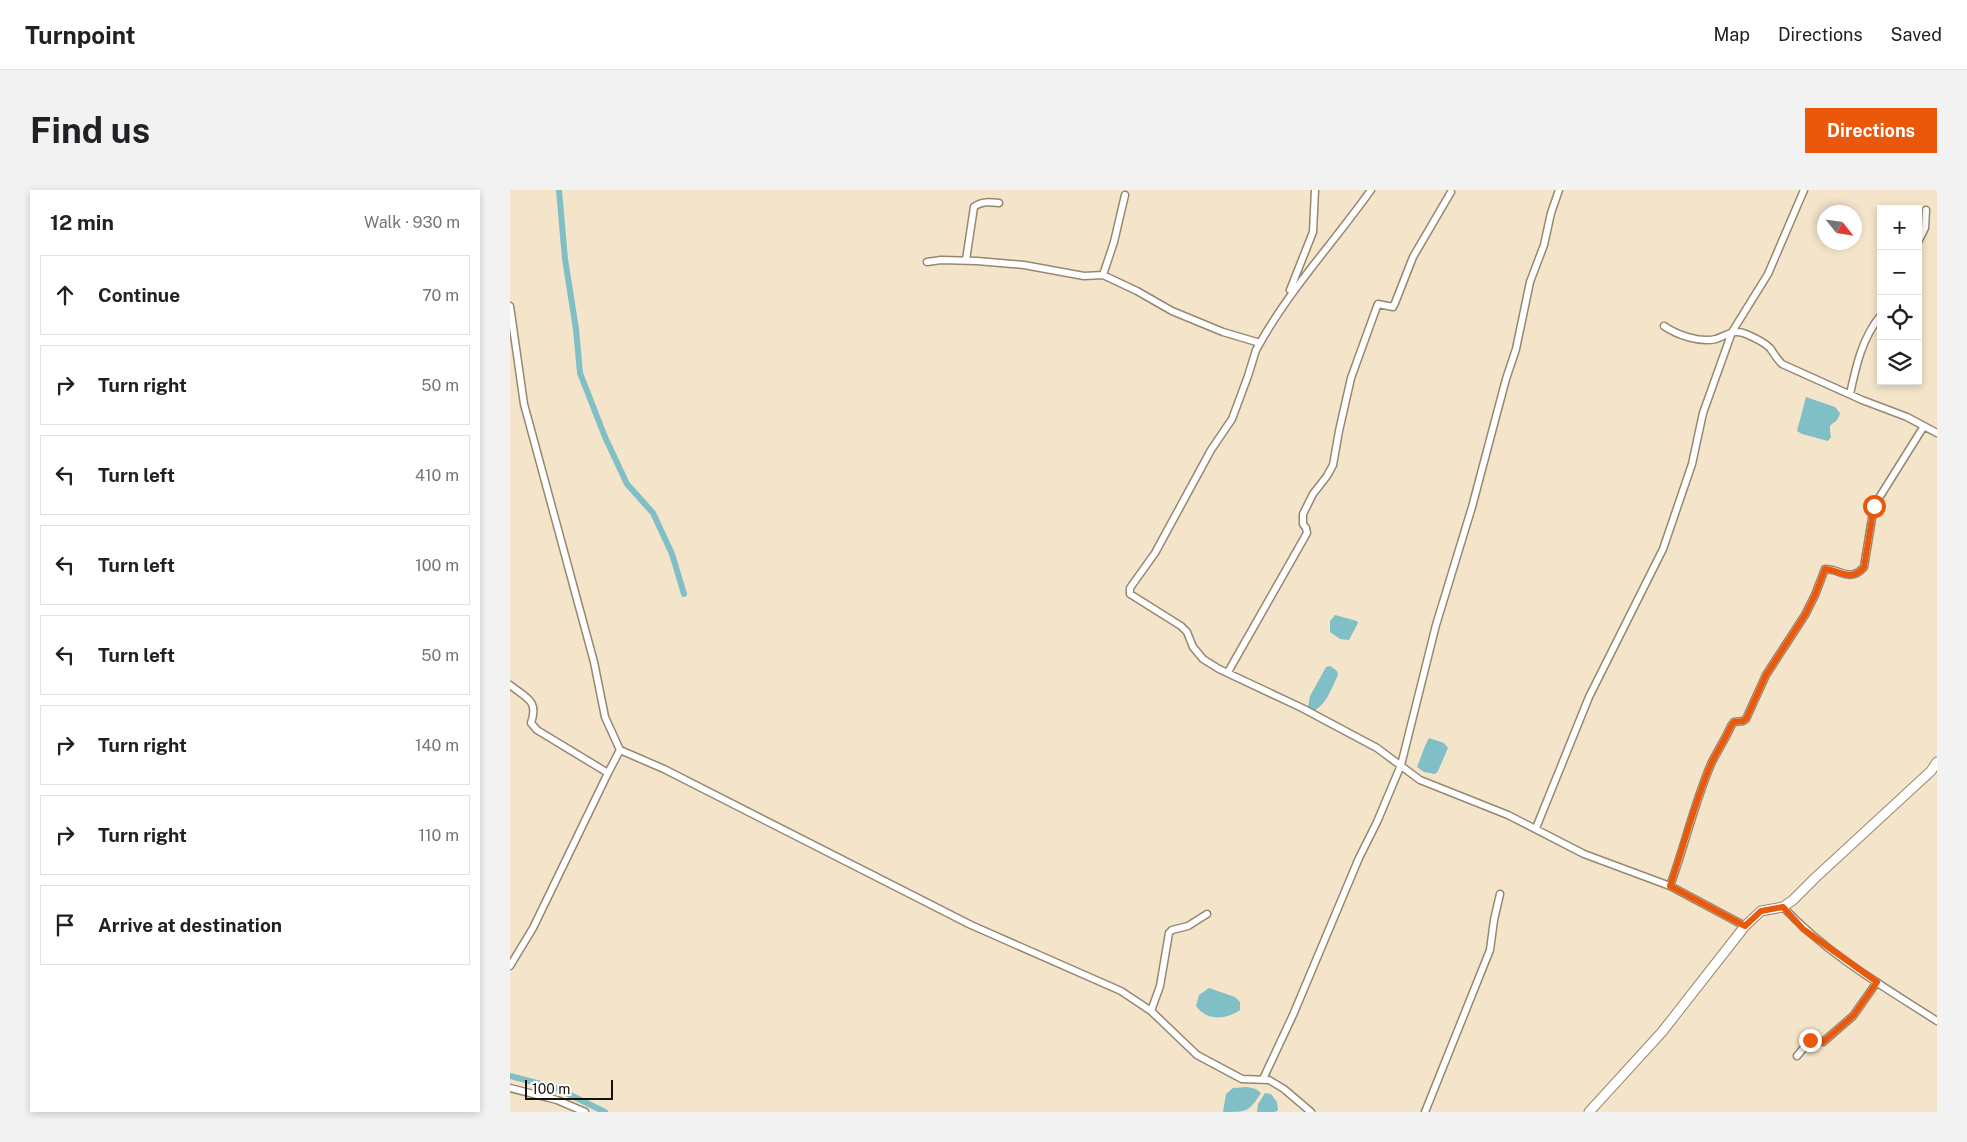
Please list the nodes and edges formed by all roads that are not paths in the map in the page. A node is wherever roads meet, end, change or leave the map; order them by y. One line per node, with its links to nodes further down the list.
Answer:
1 (1315, 190): 13 (street)
2 (1370, 190): 13 (street)
3 (1559, 190): 27 (street)
4 (1804, 190): 17 (street)
5 (1451, 192): 23 (street)
6 (1125, 195): 12 (street)
7 (999, 203): 10 (street)
8 (1926, 210): 9 (street)
9 (1922, 234)
10 (966, 260): 11 (street); 12 (street)
11 (927, 262)
12 (1103, 275): 18 (street)
13 (1286, 300): 18 (street)
14 (510, 306): 19 (street)
15 (1877, 321): 20 (street)
16 (1664, 326): 17 (street)
17 (1732, 332): 20 (street); 29 (street)
18 (1260, 343): 23 (street)
19 (513, 359): 25 (street)
20 (1850, 394): 21 (street)
21 (1924, 426): 22 (street); 30 (street)
22 (1937, 433)
23 (1228, 672): 27 (street)
24 (510, 686): 28 (street)
25 (620, 750): 28 (street); 37 (street)
26 (1937, 762): 32 (street)
27 (1401, 765): 29 (street); 40 (street)
28 (608, 773): 35 (street)
29 (1536, 828): 30 (street)
30 (1670, 886): 34 (street)
31 (1500, 894): 44 (street)
32 (1783, 907): 34 (street); 36 (street)
33 (1207, 914): 37 (street)
34 (1745, 926): 45 (street)
35 (510, 966)
36 (1877, 982): 38 (street); 39 (street)
37 (1151, 1011): 40 (street)
38 (1937, 1021)
39 (1797, 1056)
40 (1263, 1079): 43 (street)
41 (510, 1088): 42 (street)
42 (585, 1112)
43 (1311, 1112)
44 (1425, 1112)
45 (1589, 1112)

